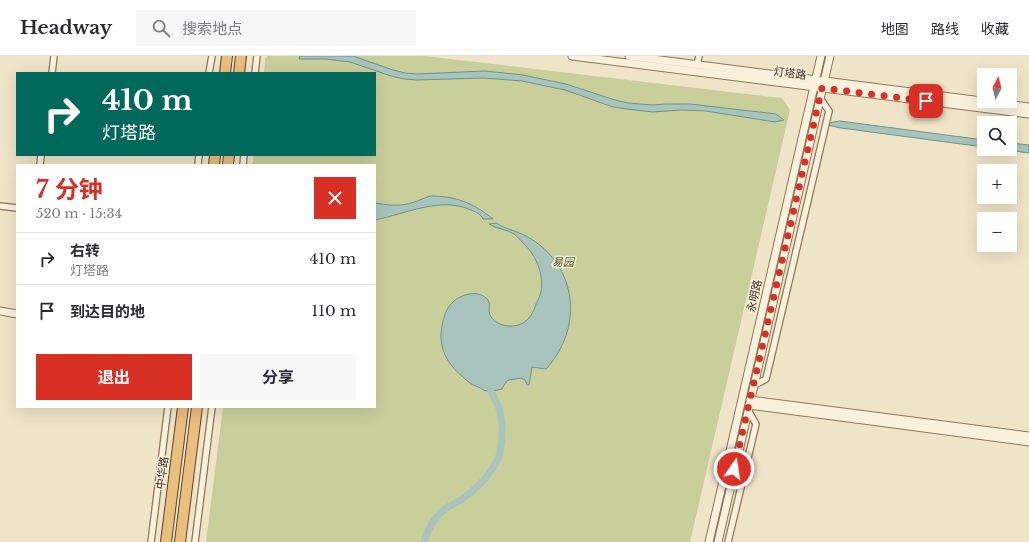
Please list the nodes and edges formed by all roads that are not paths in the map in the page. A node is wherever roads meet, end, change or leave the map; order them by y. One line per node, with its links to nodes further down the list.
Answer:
1 (54, 56): 12 (street)
2 (212, 56): 13 (street)
3 (227, 56): 14 (highway)
4 (242, 56): 15 (highway)
5 (257, 56): 16 (street)
6 (572, 56): 17 (street, 灯塔路)
7 (629, 56): 11 (street, 灯塔路)
8 (699, 56): 11 (street)
9 (821, 56): 17 (street, 永明路)
10 (830, 56): 18 (street, 永明路)
11 (697, 65): 17 (street, 灯塔路)
12 (52, 72)
13 (209, 72)
14 (225, 72)
15 (239, 72)
16 (255, 72)
17 (815, 83): 18 (street, 灯塔路); 38 (street, 永明路)
18 (823, 84): 19 (street, 永明路); 20 (street, 灯塔路); 21 (street, 灯塔路)
19 (820, 98): 26 (street, 永明路); 26 (street)
20 (1029, 107)
21 (1029, 114)
22 (0, 206): 23 (street)
23 (16, 208)
24 (0, 312): 25 (street)
25 (16, 314)
26 (753, 386): 27 (street, 永明路)
27 (749, 405): 32 (street); 33 (street); 39 (street, 永明路); 40 (street)
28 (168, 408): 34 (street)
29 (183, 408): 35 (highway, 中华路)
30 (197, 408): 36 (highway)
31 (212, 408): 37 (street)
32 (1029, 436)
33 (1029, 442)
34 (151, 542)
35 (166, 542)
36 (180, 542)
37 (195, 542)
38 (709, 542)
39 (718, 542)
40 (728, 542)

